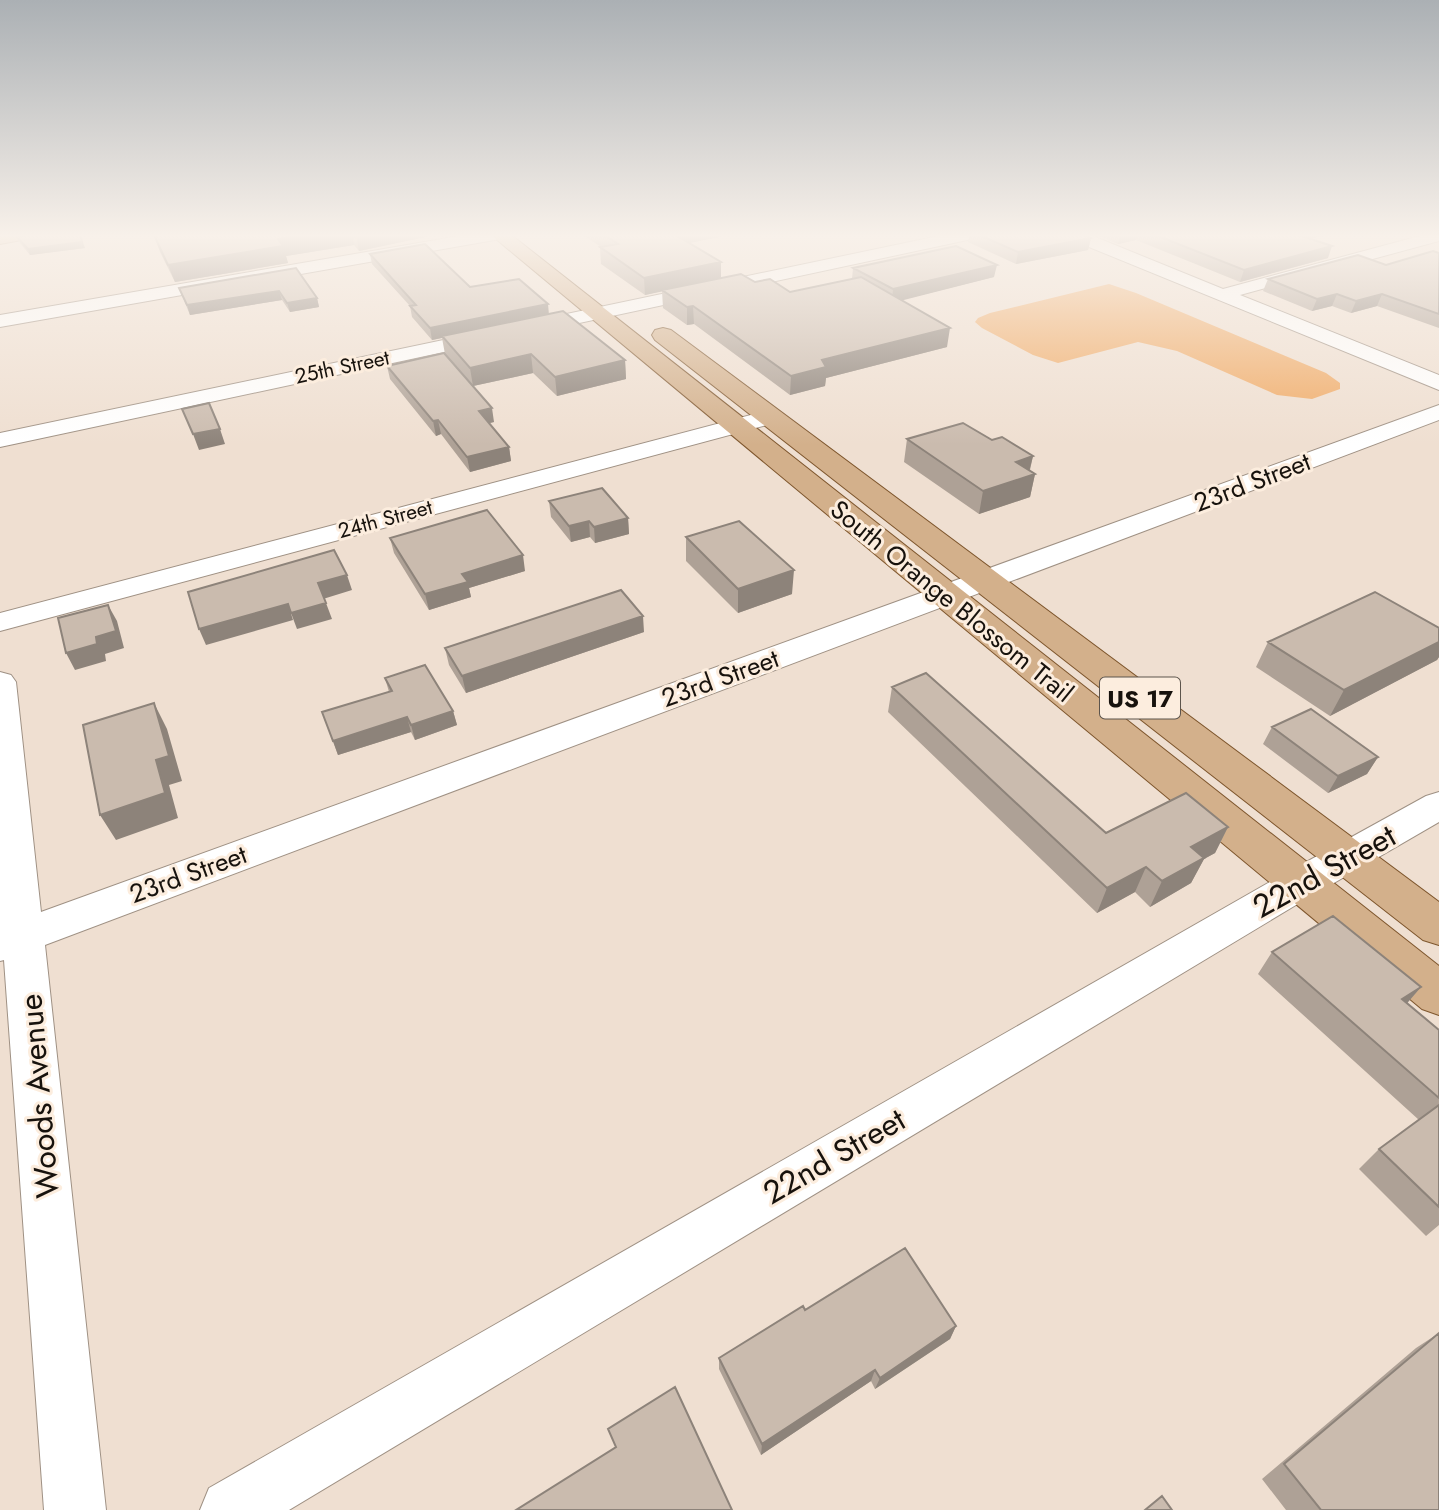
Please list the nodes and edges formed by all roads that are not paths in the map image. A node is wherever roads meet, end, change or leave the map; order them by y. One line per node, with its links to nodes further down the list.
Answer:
1 (95, 304): 8 (street)
2 (590, 304): 13 (street, 25th Street)
3 (604, 304): 12 (main road, South Orange Blossom Trail / US 17)
4 (614, 304): 7 (main road, South Orange Blossom Trail / US 17)
5 (639, 304): 7 (street)
6 (1244, 304): 9 (street)
7 (627, 307): 11 (main road, South Orange Blossom Trail / US 17)
8 (0, 321)
9 (1439, 383)
10 (1439, 412): 14 (street, 23rd Street)
11 (770, 417): 12 (street, 24th Street); 14 (main road, South Orange Blossom Trail / US 17)
12 (735, 426): 15 (main road, South Orange Blossom Trail / US 17); 16 (street, 24th Street)
13 (0, 439)
14 (986, 581): 15 (street, 23rd Street); 19 (main road, South Orange Blossom Trail / US 17)
15 (945, 596): 20 (main road, South Orange Blossom Trail / US 17); 22 (street, 23rd Street)
16 (0, 622)
17 (0, 682): 22 (street, Woods Avenue)
18 (1439, 805): 19 (street, 22nd Street)
19 (1349, 858): 20 (street, 22nd Street); 21 (main road, South Orange Blossom Trail / US 17)
20 (1302, 883): 23 (main road, South Orange Blossom Trail / US 17); 25 (street, 22nd Street)
21 (1439, 927)
22 (12, 939): 24 (street, Woods Avenue)
23 (1439, 994)
24 (75, 1510)
25 (231, 1510)

